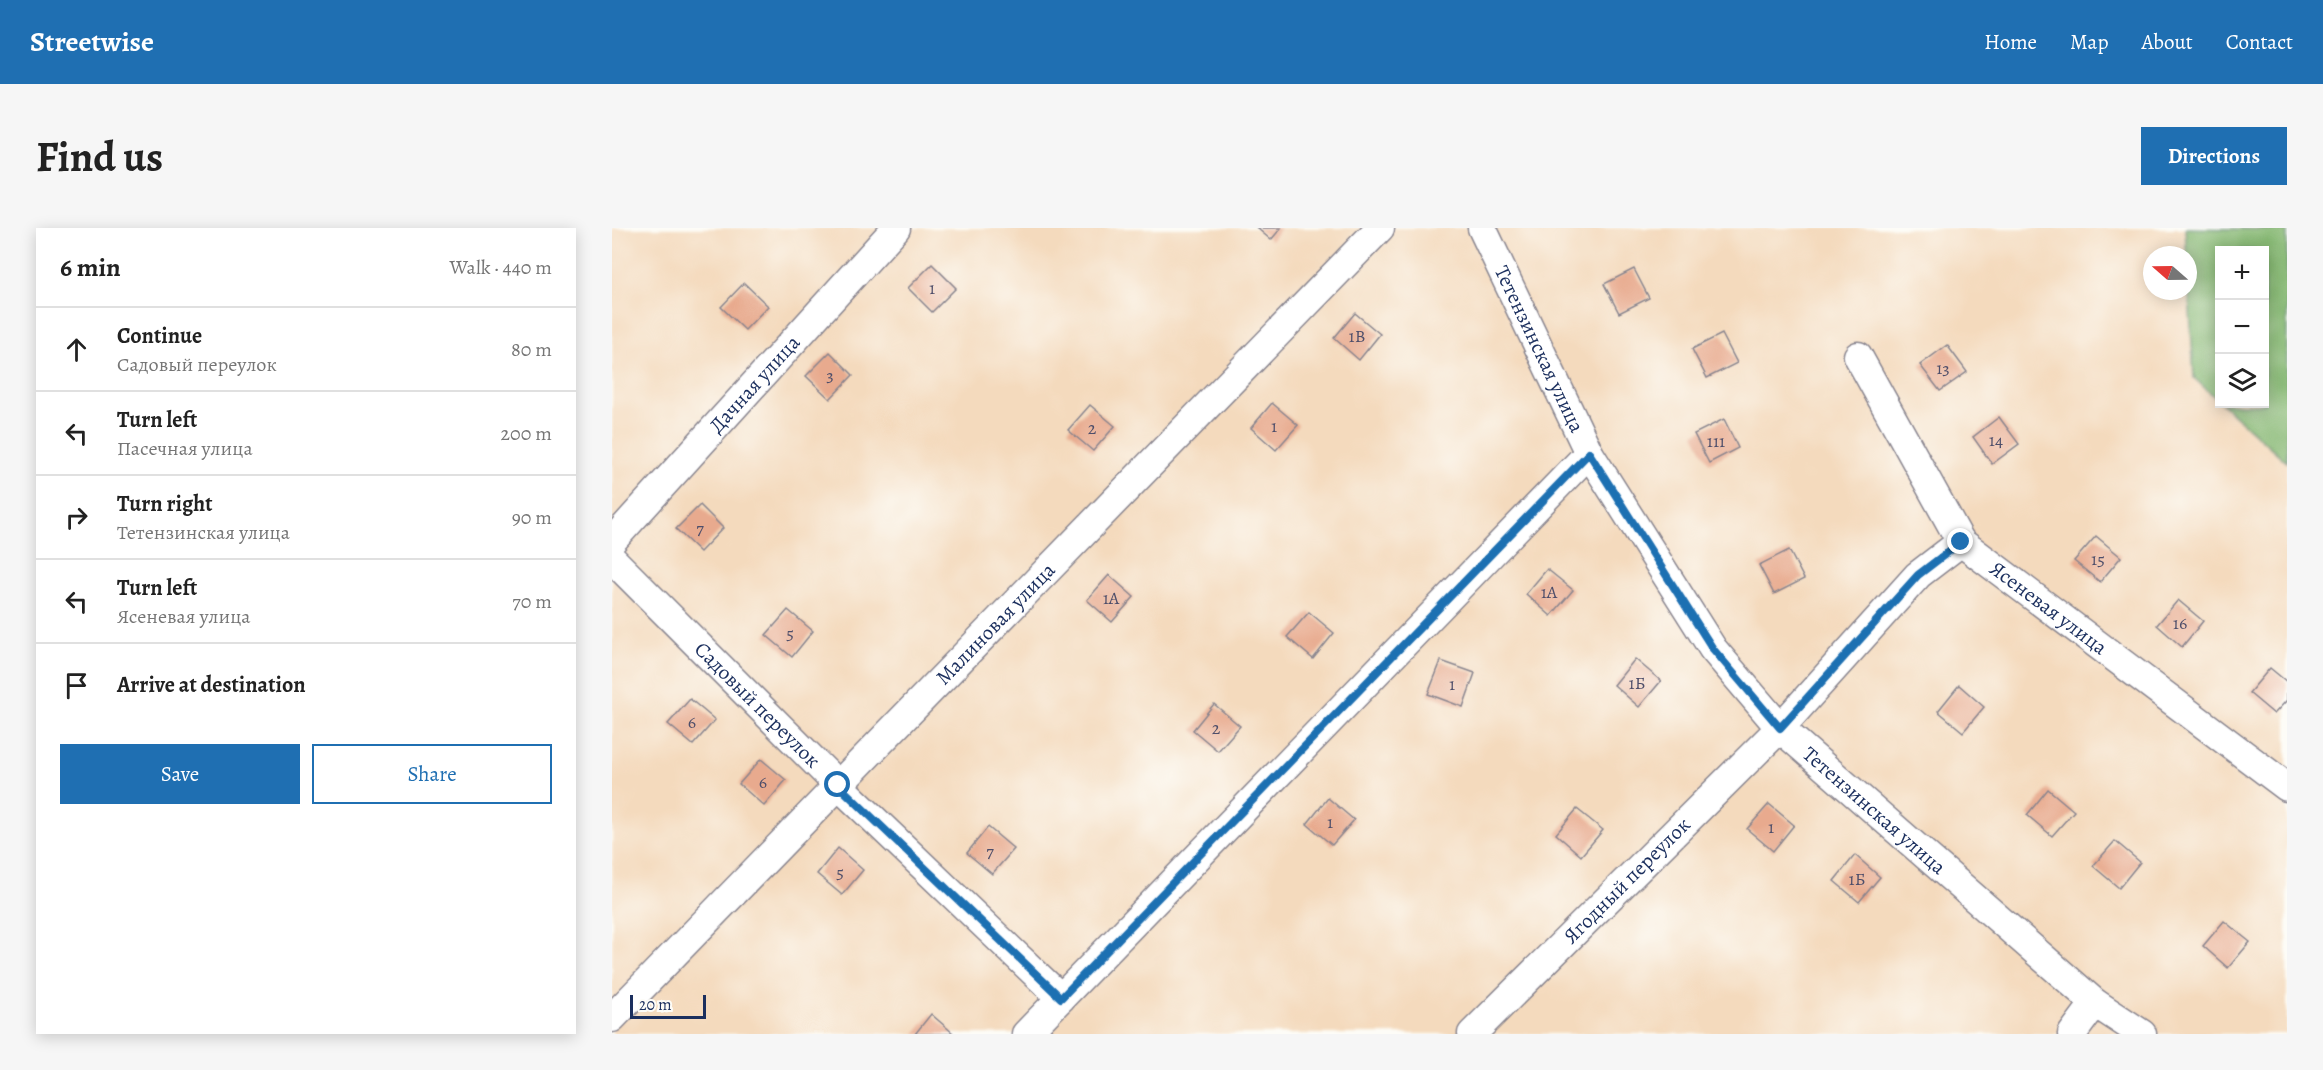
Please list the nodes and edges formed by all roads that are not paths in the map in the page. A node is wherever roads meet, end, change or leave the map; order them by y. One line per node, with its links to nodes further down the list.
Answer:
1 (896, 228): 6 (street, Дачная улица)
2 (1380, 228): 10 (street, Малиновая улица)
3 (1482, 228): 5 (street, Тетензинская улица)
4 (1858, 356): 7 (street)
5 (1589, 453): 9 (street, Тетензинская улица); 12 (street)
6 (612, 540)
7 (1961, 542): 9 (street); 11 (street, Ясеневая улица)
8 (612, 559): 10 (street, Садовый переулок)
9 (1780, 728): 13 (street, Тетензинская улица); 16 (street, Ягодный переулок)
10 (838, 785): 12 (street, Садовый переулок); 14 (street, Малиновая улица)
11 (2287, 787)
12 (1061, 998): 15 (street)
13 (2095, 1003): 17 (street); 18 (street, Тетензинская улица)
14 (612, 1018)
15 (1026, 1034)
16 (1472, 1034)
17 (2072, 1034)
18 (2142, 1034)

